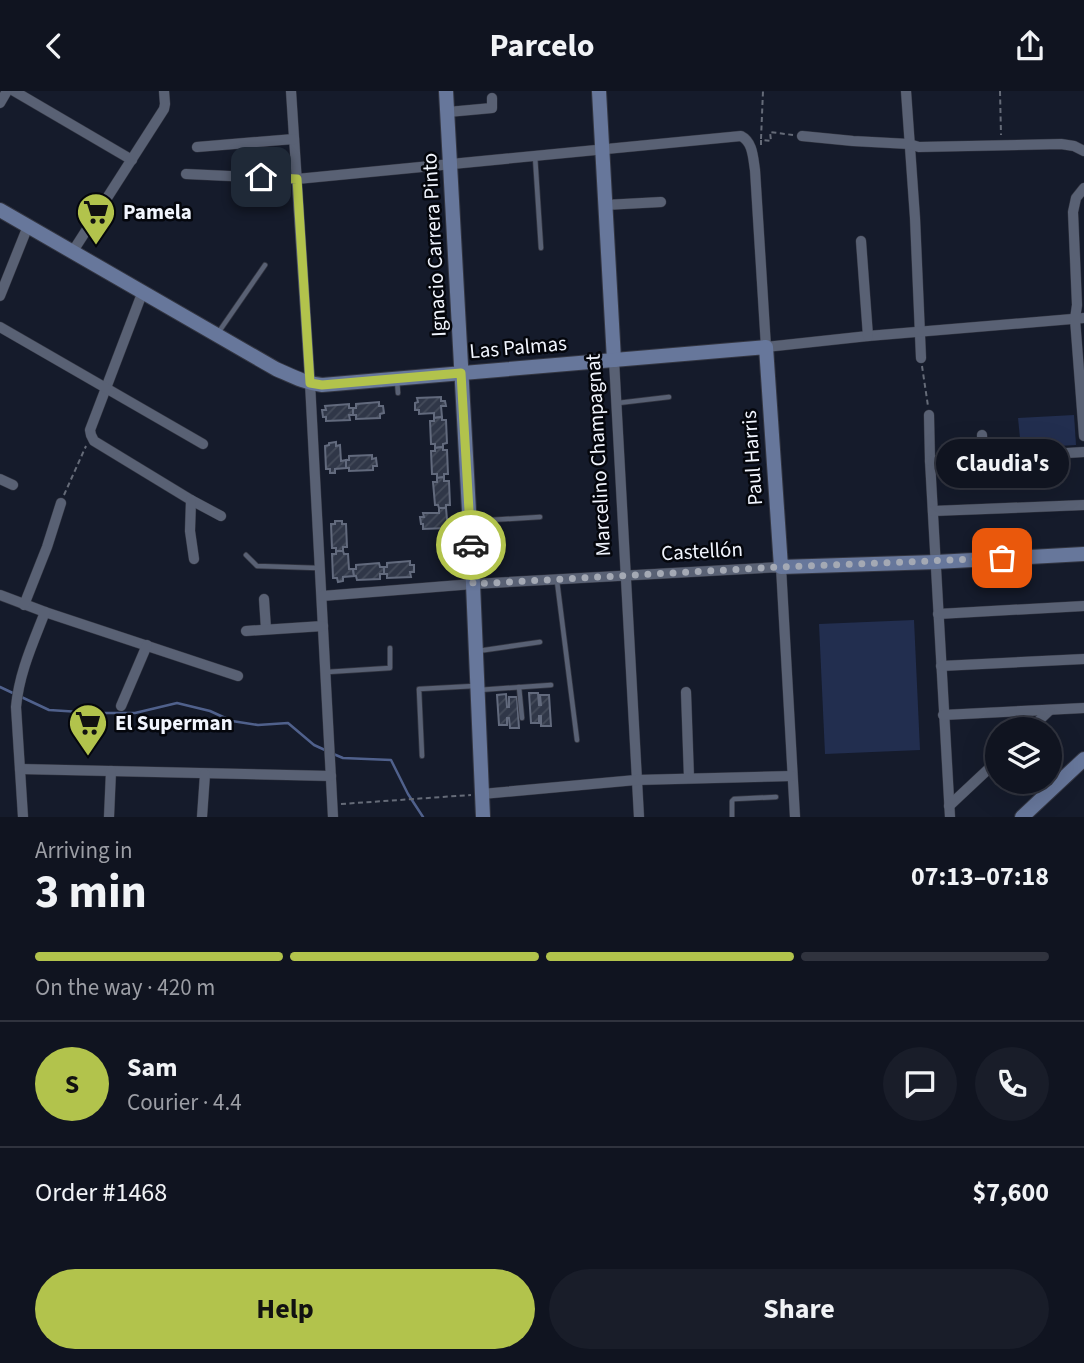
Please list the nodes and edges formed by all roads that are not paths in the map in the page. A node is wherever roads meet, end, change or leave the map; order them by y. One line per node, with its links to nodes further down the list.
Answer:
1 (7, 91): 9 (street)
2 (14, 91): 18 (street)
3 (164, 91): 18 (street)
4 (291, 91): 12 (street)
5 (446, 91): 10 (main road, Ignacio Carrera Pinto)
6 (599, 91): 15 (main road, Marcelino Champagnat)
7 (906, 91): 13 (street)
8 (492, 97): 10 (street)
9 (0, 103)
10 (448, 112): 19 (main road, Ignacio Carrera Pinto)
11 (802, 136): 13 (street)
12 (294, 139): 14 (street); 21 (street)
13 (909, 144): 16 (street); 37 (street)
14 (197, 147)
15 (602, 149): 17 (street); 24 (main road, Marcelino Champagnat); 40 (street, Paul Harris)
16 (1084, 151)
17 (535, 155): 19 (street); 30 (lane)
18 (132, 160): 31 (street)
19 (451, 163): 21 (street); 43 (main road, Ignacio Carrera Pinto)
20 (186, 174): 21 (street)
21 (297, 179): 44 (street)
22 (1084, 188): 27 (street)
23 (660, 202): 24 (street)
24 (606, 205): 42 (main road, Marcelino Champagnat)
25 (1084, 207): 27 (street)
26 (0, 210): 28 (main road, Las Palmas)
27 (1073, 212): 35 (street)
28 (28, 226): 31 (main road, Las Palmas); 34 (street)
29 (861, 241): 39 (street)
30 (541, 248)
31 (74, 251): 33 (main road, Las Palmas)
32 (265, 265): 38 (lane)
33 (143, 291): 38 (main road, Las Palmas); 45 (street)
34 (0, 296)
35 (1080, 319): 37 (street, Las Palmas); 50 (street)
36 (0, 327): 45 (street)
37 (919, 332): 39 (street, Las Palmas); 41 (street)
38 (217, 334): 44 (main road, Las Palmas)
39 (869, 336): 40 (street, Las Palmas)
40 (766, 347): 42 (main road, Las Palmas); 70 (main road, Paul Harris)
41 (921, 358)
42 (614, 360): 43 (main road, Las Palmas); 47 (street, Marcelino Champagnat)
43 (461, 373): 44 (main road, Las Palmas); 63 (main road, Ignacio Carrera Pinto)
44 (310, 383): 71 (street)
45 (106, 389): 51 (street); 57 (street)
46 (669, 397): 47 (lane)
47 (617, 403): 72 (street, Marcelino Champagnat)
48 (929, 415): 54 (street)
49 (982, 435): 53 (street)
50 (1084, 436)
51 (203, 444)
52 (1084, 452): 53 (street)
53 (983, 458): 54 (street)
54 (930, 461): 60 (street)
55 (0, 479): 56 (street)
56 (13, 485)
57 (191, 500): 61 (street); 66 (street)
58 (61, 503): 78 (street)
59 (1084, 505): 60 (street)
60 (933, 511): 68 (street)
61 (221, 516)
62 (540, 516): 63 (lane)
63 (469, 522): 67 (main road, Ignacio Carrera Pinto)
64 (1084, 554): 68 (main road, Castellón)
65 (246, 555): 71 (lane)
66 (194, 559)
67 (471, 561): 69 (lane); 74 (main road, Ignacio Carrera Pinto)
68 (936, 562): 70 (main road, Castellón); 81 (street)
69 (447, 563)
70 (780, 567): 72 (street, Castellón); 111 (street, Paul Harris)
71 (320, 568): 76 (street)
72 (625, 576): 73 (street, Castellón); 113 (street, Marcelino Champagnat)
73 (556, 580): 74 (street, Castellón); 103 (lane)
74 (473, 584): 76 (street, Castellón); 88 (main road, Ignacio Carrera Pinto)
75 (0, 595): 78 (street)
76 (322, 596): 82 (street)
77 (264, 599): 83 (street)
78 (24, 605): 80 (street)
79 (1084, 606): 81 (street)
80 (46, 612): 86 (street); 106 (street)
81 (938, 614): 90 (street)
82 (323, 626): 83 (street); 91 (street)
83 (266, 629): 84 (street)
84 (246, 631)
85 (540, 642): 88 (lane)
86 (147, 645): 92 (street); 97 (street)
87 (390, 648): 91 (lane)
88 (476, 652): 95 (main road, Ignacio Carrera Pinto)
89 (1084, 659): 90 (street)
90 (941, 666): 100 (street)
91 (326, 672): 110 (street)
92 (238, 676)
93 (551, 685): 94 (lane)
94 (519, 687): 95 (lane); 102 (lane)
95 (477, 688): 104 (lane); 114 (main road, Ignacio Carrera Pinto)
96 (686, 692): 112 (street)
97 (121, 706)
98 (1084, 708): 99 (street)
99 (1050, 710): 100 (street); 101 (street)
100 (943, 715): 116 (street)
101 (1043, 717)
102 (522, 718)
103 (577, 740)
104 (422, 756)
105 (1084, 759): 125 (main road)
106 (20, 769): 107 (street); 117 (street)
107 (111, 771): 108 (street); 118 (street)
108 (205, 774): 110 (street); 119 (street)
109 (985, 774): 116 (street)
110 (331, 776): 120 (street)
111 (792, 776): 112 (street); 124 (street, Paul Harris)
112 (689, 778): 113 (street)
113 (636, 780): 114 (street); 122 (street, Marcelino Champagnat)
114 (482, 794): 121 (main road, Ignacio Carrera Pinto)
115 (776, 797): 123 (lane)
116 (950, 811)
117 (23, 817)
118 (109, 817)
119 (202, 817)
120 (333, 817)
121 (483, 817)
122 (639, 817)
123 (732, 817)
124 (795, 817)
125 (1022, 817)

